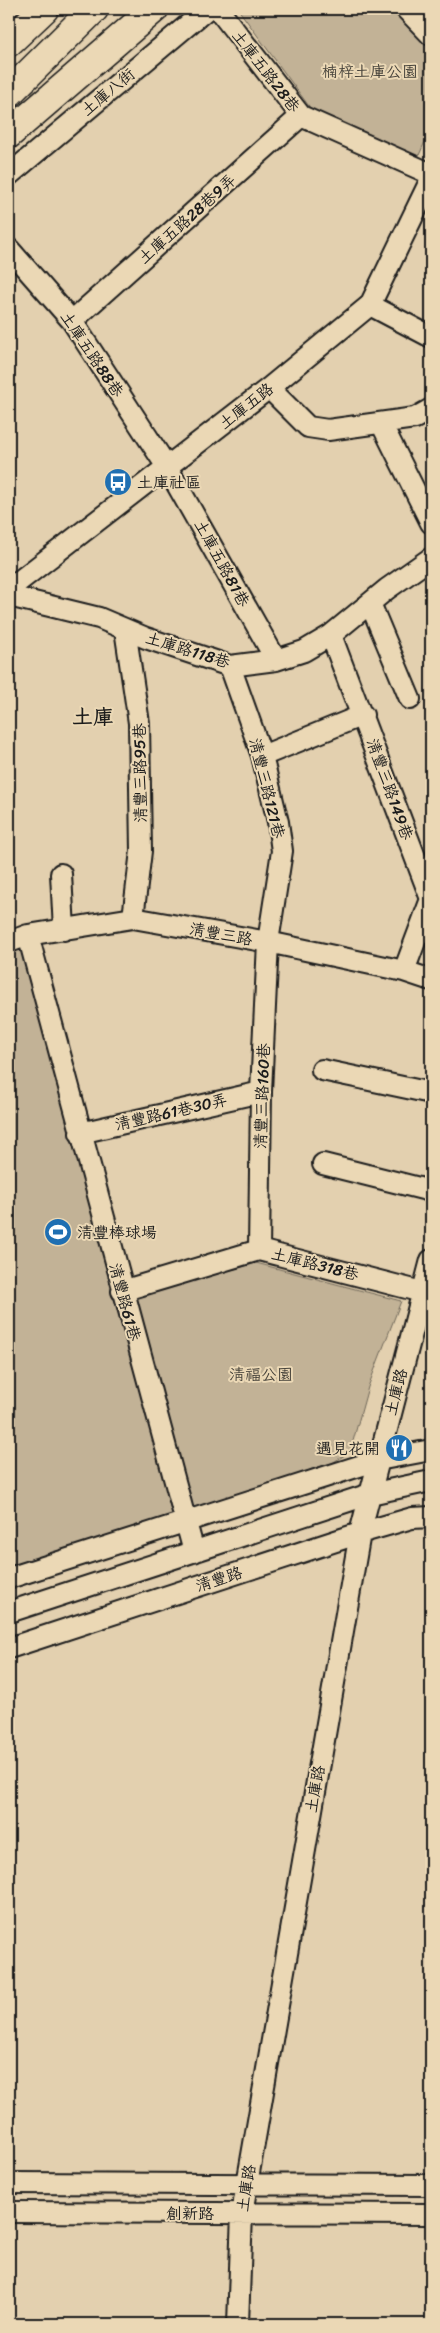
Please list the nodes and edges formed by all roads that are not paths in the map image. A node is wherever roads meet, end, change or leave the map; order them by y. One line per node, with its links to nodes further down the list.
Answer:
1 (44, 9): 8 (highway)
2 (94, 9): 9 (highway)
3 (154, 9): 11 (highway)
4 (207, 9): 13 (street, 土庫八街)
5 (218, 9): 10 (street, 土庫五路28巷)
6 (406, 9): 7 (street)
7 (431, 34)
8 (9, 42)
9 (9, 93)
10 (301, 116): 12 (street, 土庫五路28巷); 17 (street, 土庫五路28巷9弄)
11 (9, 134)
12 (431, 174)
13 (9, 175)
14 (431, 179): 16 (street, 土庫五路)
15 (9, 248): 17 (street, 土庫五路88巷)
16 (370, 305): 18 (street); 19 (street, 土庫五路)
17 (72, 321): 22 (street, 土庫五路88巷)
18 (431, 337)
19 (269, 388): 21 (street); 22 (street, 土庫五路)
20 (431, 409): 21 (street)
21 (381, 423): 23 (street)
22 (167, 467): 25 (street, 土庫五路); 30 (street, 土庫五路81巷)
23 (431, 523)
24 (431, 558): 27 (street, 土庫路118巷)
25 (9, 589)
26 (9, 596): 28 (street, 土庫路118巷)
27 (370, 603): 29 (street, 土庫路118巷); 32 (street)
28 (125, 629): 31 (street, 土庫路118巷); 36 (street, 清豐三路95巷)
29 (331, 635): 30 (street, 土庫路118巷); 33 (street, 清豐三路149巷)
30 (276, 660): 31 (street, 土庫路118巷)
31 (230, 666): 34 (street, 清豐三路121巷)
32 (410, 699)
33 (363, 714): 34 (street); 41 (street, 清豐三路149巷)
34 (262, 756): 40 (street, 清豐三路121巷)
35 (62, 874): 37 (street)
36 (133, 918): 37 (street, 清豐三路); 40 (street, 清豐三路)
37 (64, 930): 38 (street, 清豐三路)
38 (28, 935): 39 (street, 清豐三路); 46 (street, 清豐路61巷)
39 (9, 942)
40 (268, 942): 41 (street, 清豐三路); 44 (street, 清豐三路160巷)
41 (404, 972): 42 (street, 清豐三路)
42 (431, 980)
43 (322, 1070): 45 (street)
44 (261, 1092): 46 (street, 清豐路61巷30弄); 49 (street, 清豐三路160巷)
45 (431, 1093)
46 (80, 1133): 51 (street, 清豐路61巷)
47 (323, 1164): 48 (street)
48 (431, 1191)
49 (259, 1250): 51 (street, 土庫路318巷); 52 (street, 土庫路318巷)
50 (431, 1260): 52 (street, 土庫路)
51 (122, 1291): 58 (street, 清豐路61巷)
52 (424, 1302): 54 (street, 土庫路)
53 (431, 1450): 54 (street)
54 (378, 1460): 56 (street, 土庫路); 58 (street)
55 (431, 1481): 56 (street, 清豐路)
56 (370, 1494): 59 (street, 土庫路); 60 (street, 清豐路)
57 (431, 1518): 59 (street, 清豐路)
58 (186, 1522): 60 (street, 清豐路61巷); 61 (street)
59 (360, 1534): 63 (street, 清豐路); 65 (street, 土庫路)
60 (194, 1552): 62 (street, 清豐路)
61 (9, 1578)
62 (9, 1612)
63 (9, 1648)
64 (9, 2183): 65 (street, 創新路)
65 (246, 2184): 66 (street, 創新路); 68 (street, 土庫路)
66 (431, 2185)
67 (9, 2212): 68 (street, 創新路)
68 (242, 2213): 69 (street, 創新路); 70 (street, 土庫路)
69 (431, 2214)
70 (238, 2324)

